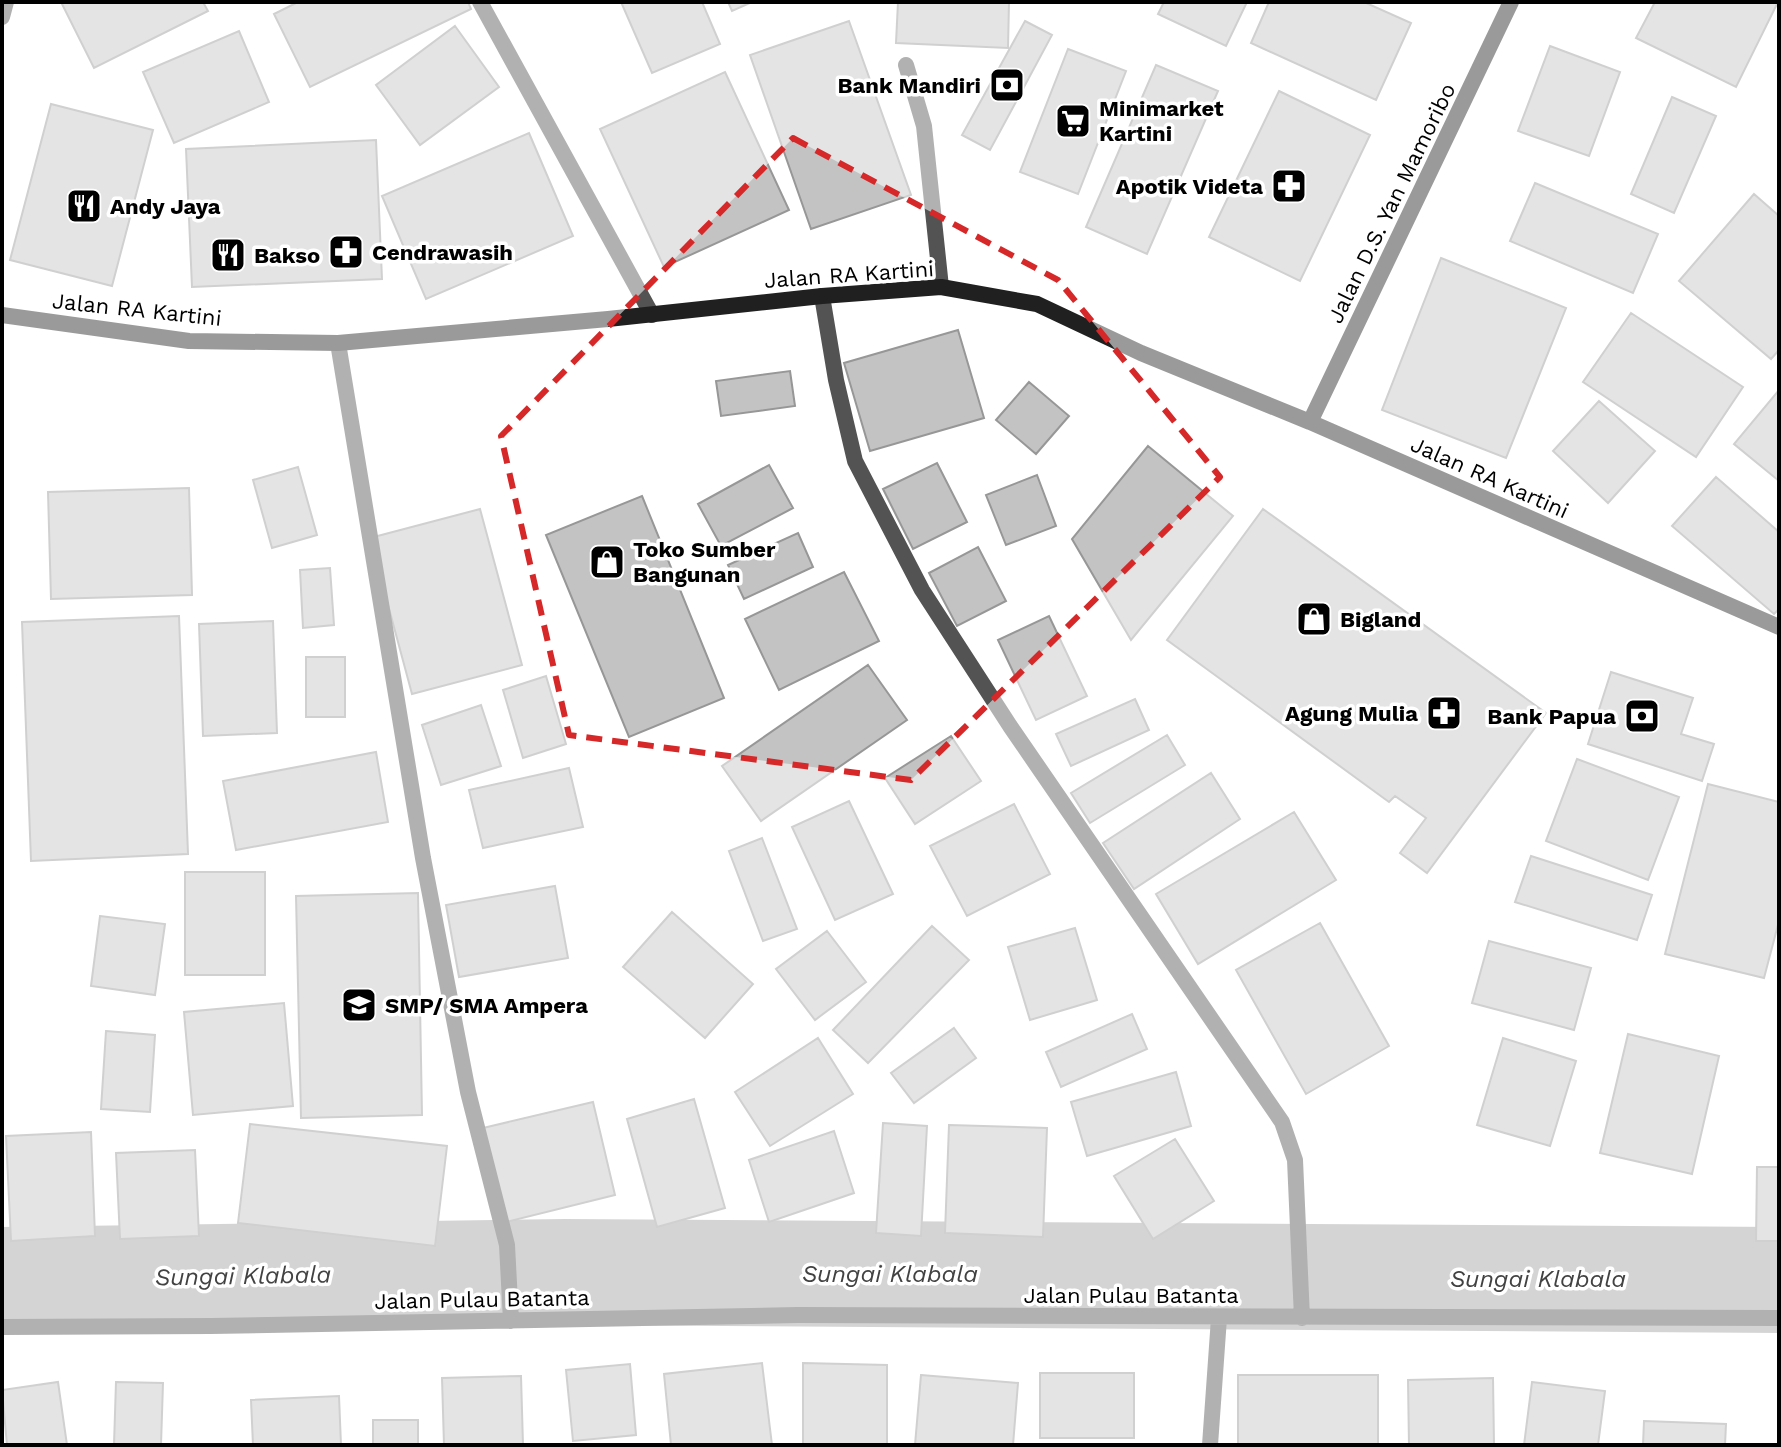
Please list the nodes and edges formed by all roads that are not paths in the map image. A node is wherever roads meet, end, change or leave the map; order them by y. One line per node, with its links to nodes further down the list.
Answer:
1 (6, 2): 4 (street)
2 (480, 2): 9 (street)
3 (1511, 2): 11 (street, Jalan D.S. Yan Mamoribo)
4 (2, 17)
5 (906, 65): 6 (street)
6 (941, 287): 7 (street, Jalan RA Kartini); 11 (street, Jalan RA Kartini)
7 (822, 296): 9 (street, Jalan RA Kartini); 14 (street)
8 (2, 315): 10 (street, Jalan RA Kartini)
9 (652, 315): 10 (street, Jalan RA Kartini)
10 (338, 343): 16 (street)
11 (1310, 422): 12 (street, Jalan RA Kartini)
12 (1779, 627)
13 (1219, 1318): 14 (street, Jalan Pulau Batanta); 16 (street, Jalan Pulau Batanta); 18 (street)
14 (1302, 1318): 15 (street, Jalan Pulau Batanta)
15 (1779, 1318)
16 (511, 1321): 17 (street, Jalan Pulau Batanta)
17 (2, 1327)
18 (1210, 1445)

